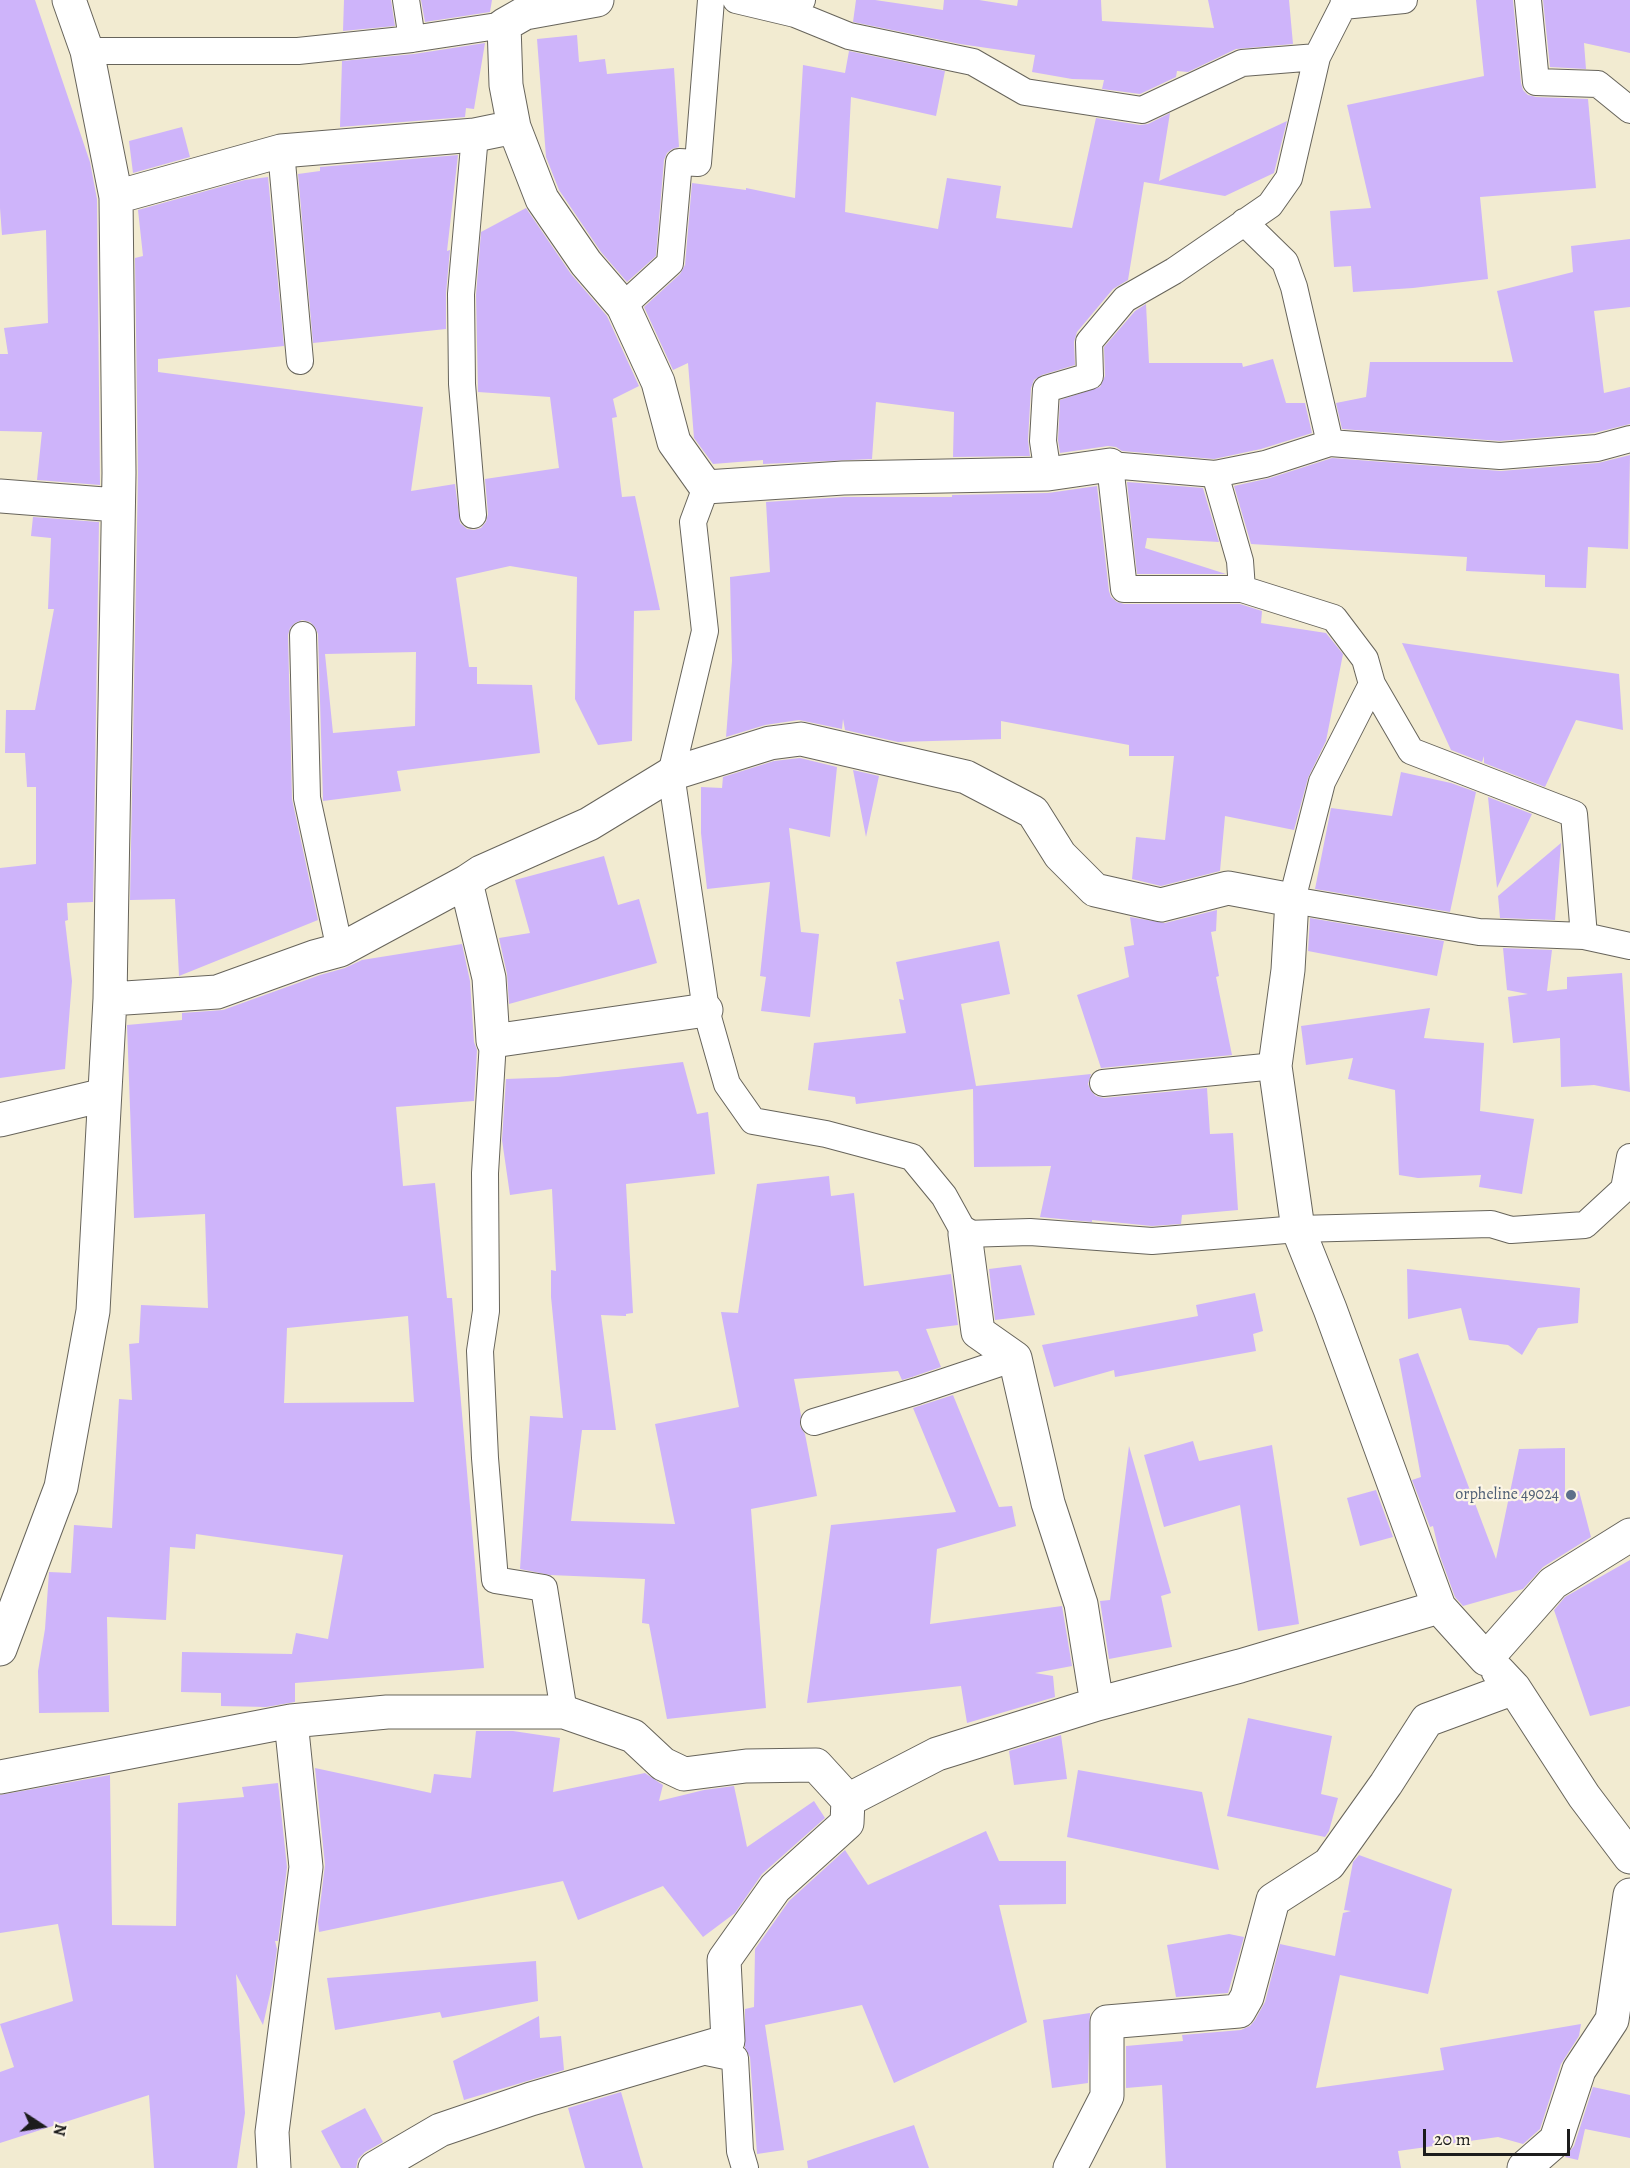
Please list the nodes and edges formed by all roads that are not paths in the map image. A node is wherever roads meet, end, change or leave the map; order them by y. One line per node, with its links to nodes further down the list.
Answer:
1 (69, 0): 12 (street)
2 (406, 0): 11 (lane)
3 (597, 0): 10 (street)
4 (711, 0): 20 (lane)
5 (736, 0): 9 (lane)
6 (1404, 0): 8 (lane)
7 (1528, 0): 14 (lane)
8 (1344, 3): 13 (lane)
9 (799, 7): 13 (lane)
10 (517, 13): 11 (lane); 15 (street)
11 (412, 39): 12 (lane)
12 (87, 51): 18 (street)
13 (1317, 57): 19 (lane)
14 (1630, 110)
15 (514, 127): 16 (street); 20 (street)
16 (475, 135): 17 (street); 30 (lane)
17 (281, 151): 18 (street); 21 (lane)
18 (116, 197): 29 (street)
19 (1244, 222): 23 (lane); 25 (lane)
20 (623, 306): 27 (street)
21 (300, 361)
22 (1630, 439): 23 (lane)
23 (1330, 443): 26 (lane)
24 (1110, 465): 25 (street); 26 (lane); 31 (lane)
25 (1048, 474): 27 (street)
26 (1215, 474): 31 (lane)
27 (706, 487): 34 (lane)
28 (0, 496): 29 (street)
29 (117, 505): 40 (street)
30 (473, 515)
31 (1242, 589): 33 (lane)
32 (303, 635): 39 (lane)
33 (1372, 684): 36 (lane); 37 (lane)
34 (671, 774): 35 (street); 36 (street); 41 (lane)
35 (466, 882): 39 (street); 42 (street)
36 (1292, 900): 37 (lane); 43 (street)
37 (1584, 936): 38 (lane)
38 (1630, 945)
39 (340, 950): 40 (street)
40 (110, 999): 45 (street)
41 (706, 1010): 42 (street); 49 (lane)
42 (493, 1041): 58 (lane)
43 (1275, 1066): 44 (lane); 48 (street)
44 (1103, 1083)
45 (104, 1095): 46 (street); 54 (street)
46 (0, 1120)
47 (1630, 1157): 48 (lane)
48 (1298, 1229): 49 (lane); 53 (street)
49 (965, 1234): 50 (street)
50 (1015, 1358): 51 (lane); 57 (street)
51 (814, 1422)
52 (1630, 1535): 55 (street)
53 (1439, 1607): 55 (street); 57 (street)
54 (0, 1649)
55 (1486, 1659): 56 (street)
56 (1514, 1688): 62 (street); 68 (street)
57 (1097, 1704): 61 (street)
58 (564, 1712): 59 (street); 61 (street)
59 (291, 1721): 60 (street); 65 (street)
60 (0, 1777)
61 (848, 1800): 64 (street)
62 (1630, 1857)
63 (1630, 1894): 69 (street)
64 (695, 2049): 66 (street); 67 (lane)
65 (274, 2168)
66 (375, 2168)
67 (745, 2168)
68 (1070, 2168)
69 (1524, 2168)

